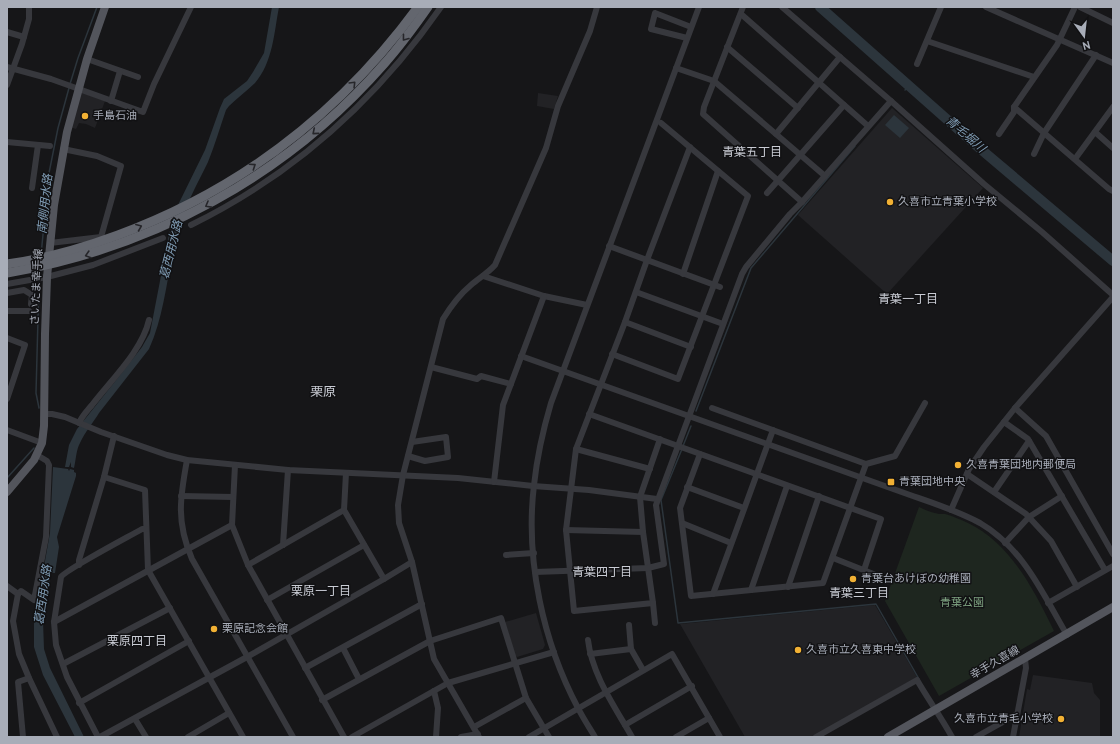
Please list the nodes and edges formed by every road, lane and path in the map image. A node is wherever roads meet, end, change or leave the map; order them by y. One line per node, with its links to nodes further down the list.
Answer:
1 (28, 7): 19 (street)
2 (105, 7): 26 (main road, さいたま幸手線)
3 (191, 7): 38 (street)
4 (418, 7): 71 (highway, one-way to 4)
5 (428, 7): 72 (highway, one-way to 72)
6 (441, 7): 66 (street)
7 (597, 7): 74 (street)
8 (699, 7): 17 (street)
9 (743, 7): 15 (street)
10 (782, 7): 25 (street)
11 (941, 7): 22 (street)
12 (986, 7): 21 (street)
13 (1075, 7): 21 (street)
14 (1080, 7): 16 (street)
15 (741, 14): 23 (street); 35 (street)
16 (1113, 23)
17 (691, 27): 20 (street); 20 (street)
18 (7, 32): 19 (street)
19 (24, 37): 29 (street)
20 (687, 38): 30 (street)
21 (1060, 40): 24 (street); 33 (street)
22 (927, 41): 28 (street); 33 (street)
23 (727, 47): 34 (street); 43 (street)
24 (1096, 55): 27 (street); 46 (street)
25 (840, 57): 35 (street); 39 (street)
26 (87, 59): 31 (street); 37 (main road, さいたま幸手線)
27 (1113, 63)
28 (917, 64)
29 (10, 68): 36 (street); 37 (street)
30 (676, 68): 34 (street); 69 (street)
31 (120, 71): 32 (street); 38 (street)
32 (138, 77)
33 (1034, 77): 41 (street)
34 (714, 81): 48 (street); 61 (street)
35 (819, 83): 40 (street); 43 (street)
36 (7, 84)
37 (78, 89): 38 (street); 55 (main road, さいたま幸手線)
38 (110, 101)
39 (891, 101): 45 (street); 81 (street)
40 (844, 105): 45 (street); 57 (street)
41 (1014, 107): 46 (street); 49 (street)
42 (1113, 107): 47 (street)
43 (798, 108): 48 (street)
44 (661, 123): 53 (street)
45 (868, 126): 60 (street)
46 (1044, 132): 56 (street); 58 (street)
47 (1095, 132): 54 (street); 58 (street)
48 (776, 134): 57 (street)
49 (999, 134)
50 (7, 142): 51 (street)
51 (38, 145): 52 (street); 62 (street)
52 (50, 146)
53 (690, 147): 59 (street); 70 (street)
54 (1113, 148)
55 (63, 149): 68 (main road, さいたま幸手線); 68 (street)
56 (1034, 154)
57 (800, 155): 60 (street); 61 (street)
58 (1075, 159): 63 (street)
59 (718, 171): 73 (street); 77 (street)
60 (825, 176): 65 (street)
61 (778, 180): 64 (street); 65 (street)
62 (32, 188)
63 (1113, 191)
64 (767, 193)
65 (802, 202): 89 (street)
66 (191, 225)
67 (163, 238): 75 (street)
68 (50, 243): 75 (main road, さいたま幸手線)
69 (609, 246): 70 (street); 83 (street)
70 (647, 260): 73 (street); 79 (street)
71 (7, 264)
72 (7, 273)
73 (683, 274): 77 (street)
74 (483, 276): 80 (street); 94 (street)
75 (47, 277): 76 (street); 102 (main road, さいたま幸手線)
76 (7, 284)
77 (717, 286): 86 (street)
78 (7, 292): 82 (street)
79 (636, 292): 86 (street); 88 (street)
80 (544, 296): 83 (street); 93 (street)
81 (1113, 296): 101 (street)
82 (32, 304)
83 (587, 305): 95 (street)
84 (29, 311): 85 (street)
85 (7, 312)
86 (702, 316): 89 (street); 91 (street)
87 (149, 320): 106 (street)
88 (625, 322): 91 (street); 92 (street)
89 (723, 324): 104 (street)
90 (7, 338): 98 (street)
91 (691, 347): 92 (street)
92 (612, 354): 97 (street)
93 (521, 356): 95 (street); 96 (street)
94 (431, 367): 96 (street); 112 (street)
95 (563, 371): 97 (street); 132 (street)
96 (511, 384): 131 (street)
97 (601, 384): 103 (street); 104 (street)
98 (7, 399)
99 (925, 403): 121 (street)
100 (712, 408): 108 (street)
101 (1015, 408): 105 (street); 161 (street)
102 (44, 414): 106 (street); 113 (main road, さいたま幸手線)
103 (589, 414): 110 (street); 116 (street)
104 (689, 416): 114 (street); 115 (street)
105 (1004, 422): 111 (street); 127 (street)
106 (80, 423): 109 (street)
107 (7, 430): 113 (street)
108 (773, 430): 114 (street); 121 (street)
109 (114, 436): 120 (street); 129 (street)
110 (660, 439): 115 (street); 123 (street)
111 (1029, 441): 137 (street); 140 (street)
112 (412, 442): 119 (street); 119 (street)
113 (42, 443): 118 (main road, さいたま幸手線)
114 (768, 444): 126 (street); 130 (street)
115 (678, 445): 117 (street); 143 (street)
116 (576, 449): 123 (street); 135 (street)
117 (700, 454): 126 (street); 134 (street)
118 (37, 455): 136 (main road, さいたま幸手線); 179 (street)
119 (408, 456): 128 (street)
120 (187, 460): 122 (street); 138 (street)
121 (866, 464): 130 (street)
122 (235, 465): 124 (street); 141 (street)
123 (650, 469): 142 (street)
124 (288, 470): 125 (street); 156 (street)
125 (346, 473): 128 (street); 146 (street)
126 (756, 474): 133 (street); 144 (street)
127 (967, 474): 137 (street); 147 (street)
128 (404, 475): 131 (street); 163 (street)
129 (104, 477): 151 (street); 164 (street)
130 (861, 477): 145 (street); 147 (street)
131 (494, 482): 132 (street)
132 (534, 486): 135 (street); 159 (street)
133 (788, 486): 139 (street); 178 (street)
134 (687, 487): 144 (street); 149 (street)
135 (570, 489): 142 (street); 152 (street)
136 (7, 492)
137 (994, 492): 148 (street)
138 (181, 496): 141 (street); 158 (street)
139 (819, 496): 145 (street); 176 (street)
140 (1062, 496): 148 (street); 171 (street)
141 (233, 497): 150 (street)
142 (640, 497): 143 (street); 153 (street)
143 (657, 499): 167 (street)
144 (744, 508): 154 (street)
145 (850, 508): 162 (street); 170 (street)
146 (344, 510): 156 (street); 157 (street)
147 (951, 510): 155 (street)
148 (1029, 517): 155 (street); 177 (street)
149 (682, 523): 154 (street); 180 (street)
150 (232, 524): 158 (street); 165 (street)
151 (146, 529): 164 (street); 168 (street)
152 (566, 530): 153 (street); 169 (street)
153 (643, 532): 167 (street)
154 (731, 543): 180 (street)
155 (1005, 543): 183 (street)
156 (283, 545): 165 (street)
157 (364, 545): 174 (street); 181 (street)
158 (188, 549): 168 (street); 199 (street)
159 (534, 553): 160 (street); 172 (street)
160 (506, 554)
161 (1113, 554)
162 (833, 558): 170 (street); 176 (street)
163 (412, 562): 174 (street); 184 (street)
164 (79, 564): 187 (street)
165 (248, 565): 181 (street)
166 (1113, 566): 171 (street)
167 (648, 568): 169 (street); 182 (street)
168 (148, 570): 185 (street); 187 (street)
169 (570, 570): 172 (street); 182 (street)
170 (864, 570): 173 (street)
171 (1105, 570): 177 (street)
172 (535, 572): 197 (street)
173 (881, 577)
174 (384, 580): 190 (street)
175 (7, 586): 179 (street)
176 (788, 587): 178 (street)
177 (1077, 587): 183 (street)
178 (751, 590): 180 (street)
179 (18, 594): 205 (street)
180 (713, 594)
181 (267, 600): 190 (street)
182 (652, 602): 188 (street)
183 (1048, 603): 191 (street)
184 (422, 604): 194 (street); 195 (street)
185 (170, 608): 193 (street); 202 (street)
186 (1113, 608): 191 (main road, 幸手久喜線)
187 (54, 622): 202 (street)
188 (655, 622)
189 (629, 625): 196 (street)
190 (286, 635): 199 (street); 203 (street)
191 (1067, 635): 200 (main road, 幸手久喜線)
192 (588, 640): 198 (street)
193 (189, 641): 206 (street); 214 (street)
194 (430, 641): 201 (street); 207 (street); 208 (street)
195 (343, 648): 203 (street); 207 (street)
196 (631, 649): 198 (street); 204 (street)
197 (554, 652): 201 (street); 215 (street)
198 (590, 654): 211 (street)
199 (247, 657): 206 (street); 232 (street)
200 (1025, 658): 216 (main road, 幸手久喜線); 218 (street)
201 (515, 663): 208 (street); 212 (street)
202 (63, 664): 214 (street)
203 (305, 668): 213 (street)
204 (643, 670): 209 (street); 211 (street)
205 (29, 678): 226 (street); 227 (street)
206 (209, 678): 217 (street); 220 (street)
207 (359, 679): 213 (street)
208 (448, 683): 210 (street); 222 (street)
209 (692, 686): 219 (street); 221 (street)
210 (434, 691): 234 (street); 235 (street)
211 (606, 692): 215 (street); 221 (street)
212 (526, 698): 222 (street); 223 (street)
213 (322, 700): 233 (street)
214 (79, 703): 228 (street)
215 (578, 708): 223 (street); 239 (street)
216 (936, 710): 242 (street); 243 (main road, 幸手久喜線); 244 (street)
217 (229, 713): 230 (street); 231 (street)
218 (1017, 714): 245 (street); 246 (street)
219 (709, 718): 225 (street); 241 (street)
220 (135, 719): 228 (street); 229 (street)
221 (625, 724): 240 (street)
222 (474, 727): 224 (street)
223 (544, 729): 237 (street); 238 (street)
224 (479, 735): 236 (street)
225 (680, 736)
226 (23, 737)
227 (57, 737)
228 (99, 737)
229 (146, 737)
230 (188, 737)
231 (243, 737)
232 (293, 737)
233 (344, 737)
234 (352, 737)
235 (436, 737)
236 (461, 737)
237 (529, 737)
238 (549, 737)
239 (595, 737)
240 (632, 737)
241 (720, 737)
242 (816, 737)
243 (888, 737)
244 (952, 737)
245 (976, 737)
246 (1013, 737)

